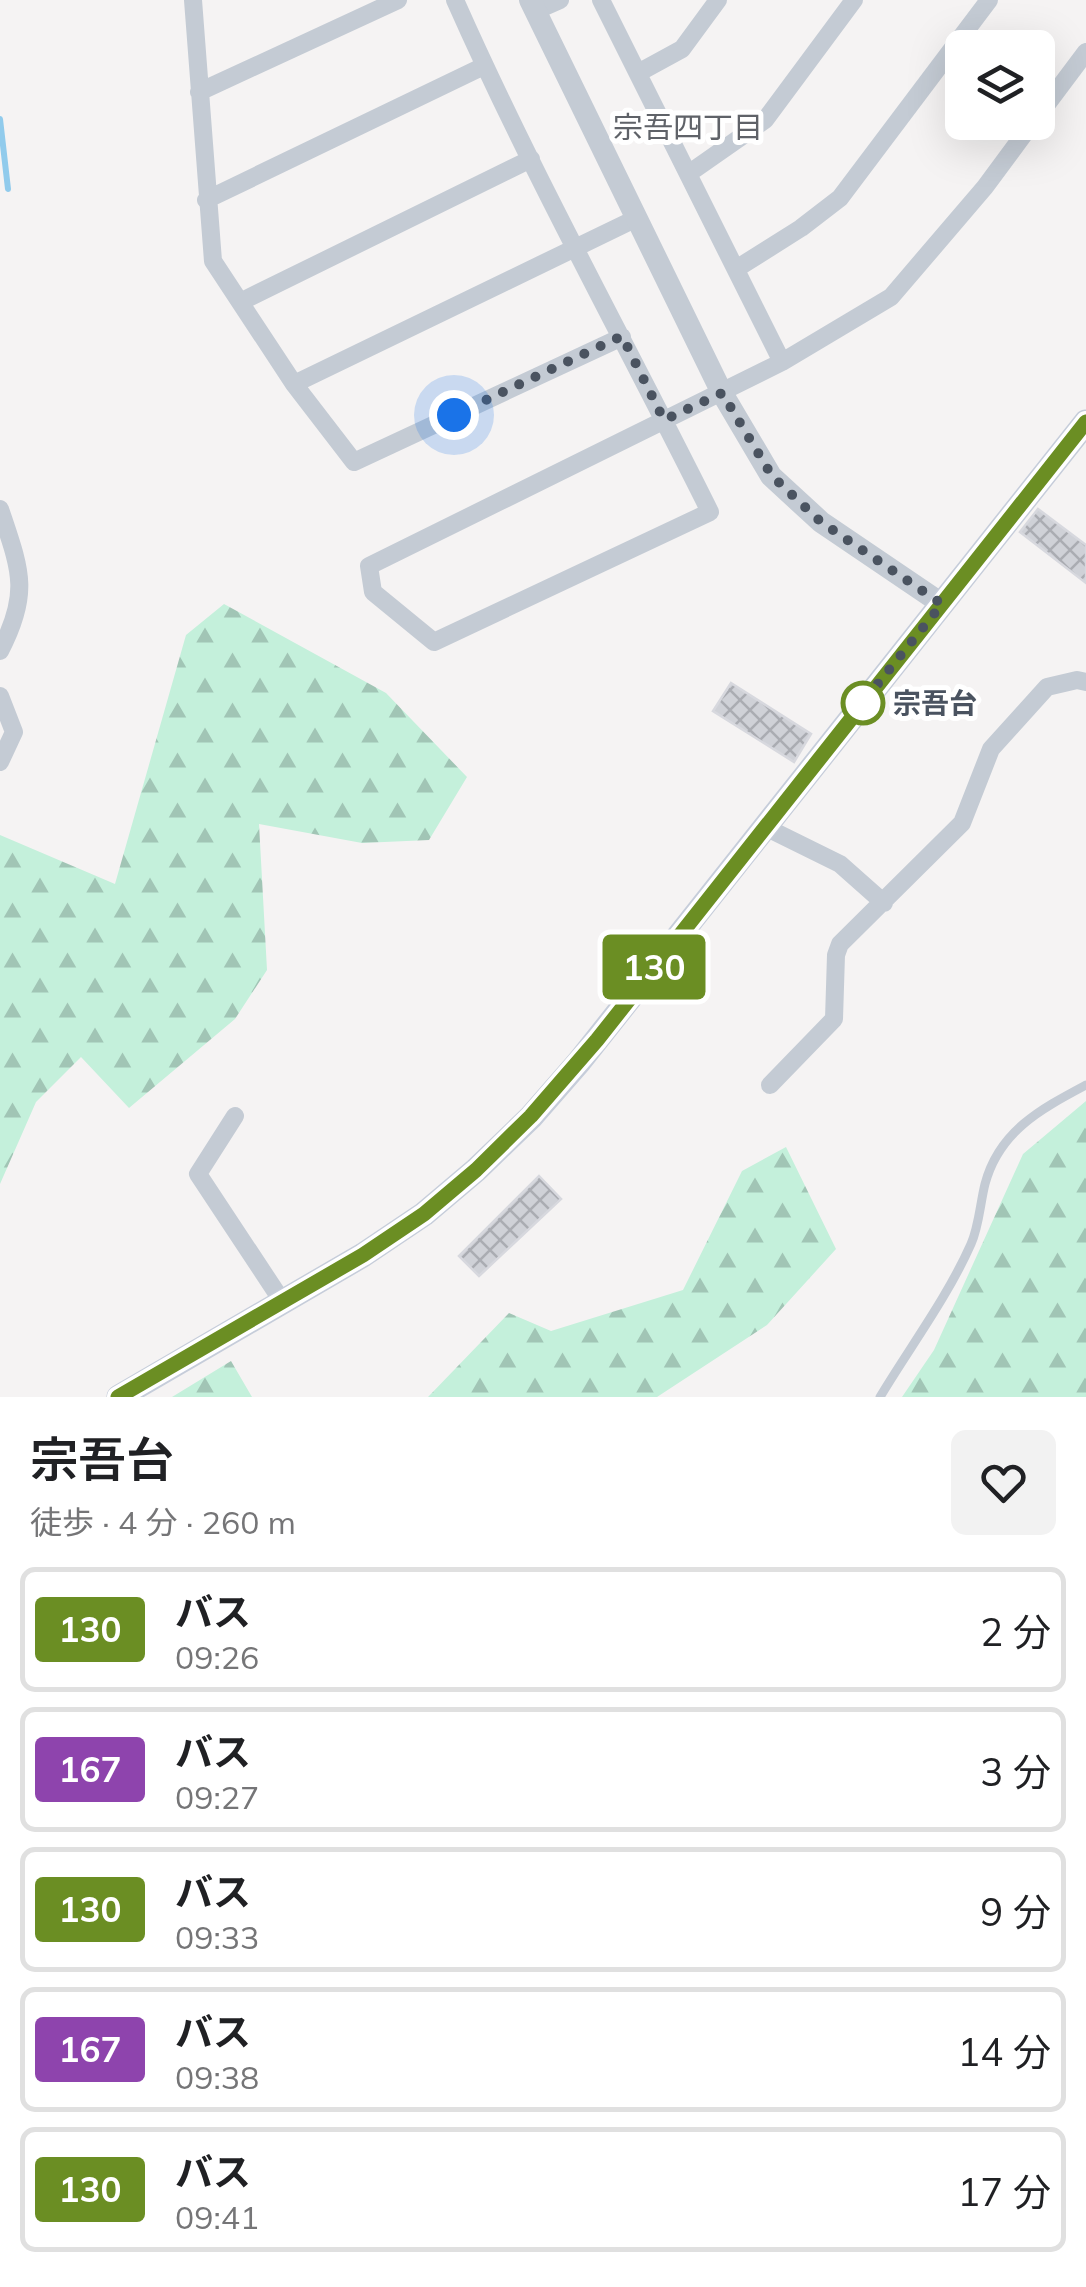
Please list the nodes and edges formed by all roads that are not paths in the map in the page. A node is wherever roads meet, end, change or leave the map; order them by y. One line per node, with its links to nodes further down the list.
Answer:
1 (193, 0): 13 (street)
2 (398, 0): 13 (street)
3 (455, 0): 11 (street)
4 (560, 0): 9 (street)
5 (602, 0): 12 (street)
6 (718, 0): 12 (street)
7 (854, 0): 17 (street)
8 (989, 0): 21 (street)
9 (533, 6): 19 (street)
10 (1086, 52): 14 (street)
11 (484, 66): 16 (street); 18 (street)
12 (638, 73): 17 (street)
13 (199, 92): 18 (street)
14 (1055, 93)
15 (1019, 140): 24 (street)
16 (532, 158): 20 (street); 22 (street)
17 (688, 174): 21 (street)
18 (206, 200): 22 (street)
19 (637, 218): 20 (street); 26 (street)
20 (576, 248): 23 (street); 25 (street)
21 (736, 269): 24 (street)
22 (240, 302): 25 (street)
23 (622, 336): 25 (street); 27 (street)
24 (782, 362): 26 (street)
25 (294, 384)
26 (722, 393): 27 (street); 30 (street)
27 (664, 420): 27 (street)
28 (1086, 422): 30 (main road)
29 (0, 509): 31 (street)
30 (942, 604): 35 (main road)
31 (0, 651)
32 (1086, 682): 36 (street)
33 (0, 696): 34 (street)
34 (0, 762)
35 (765, 827): 36 (street); 40 (main road)
36 (884, 903): 37 (street)
37 (770, 1085)
38 (1086, 1085): 42 (lane)
39 (235, 1116): 40 (street)
40 (282, 1300): 41 (main road)
41 (118, 1397)
42 (880, 1397)

